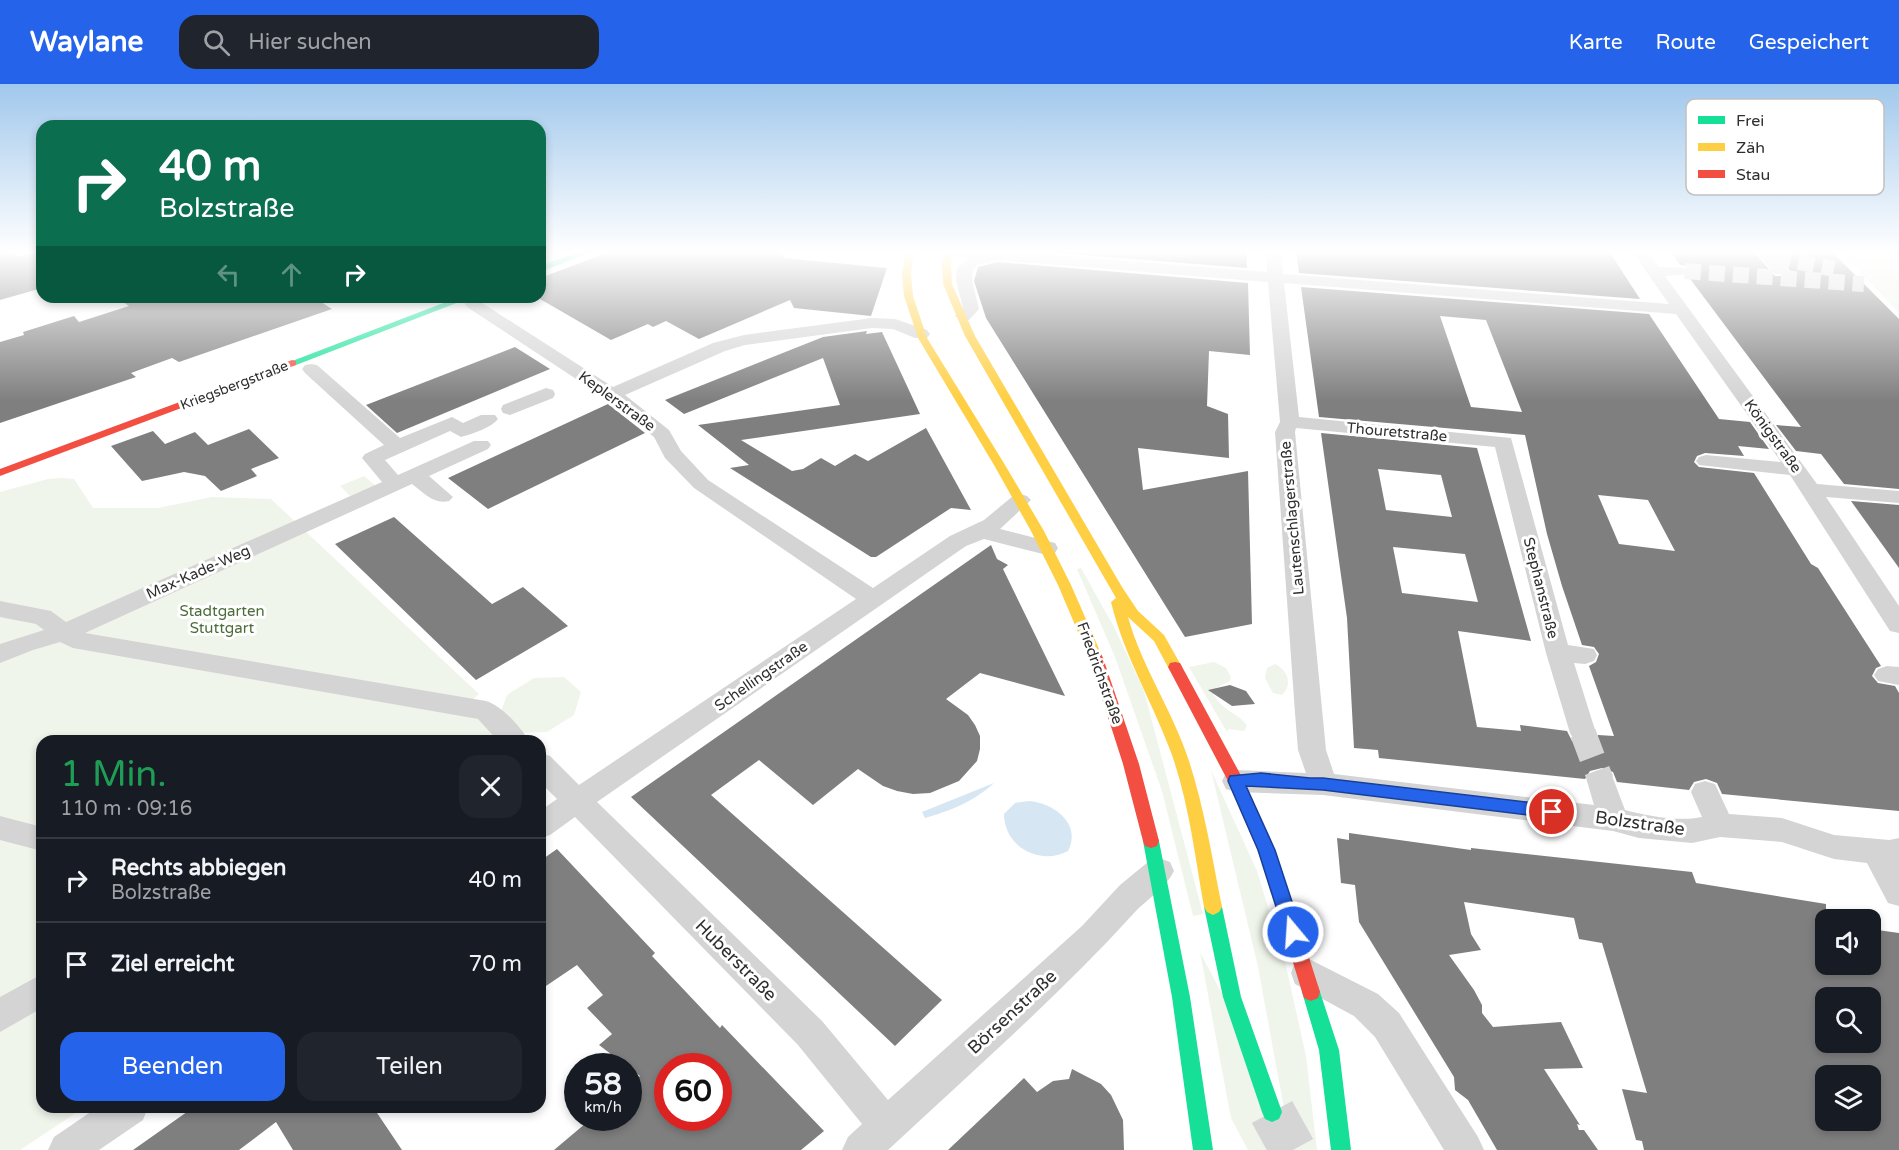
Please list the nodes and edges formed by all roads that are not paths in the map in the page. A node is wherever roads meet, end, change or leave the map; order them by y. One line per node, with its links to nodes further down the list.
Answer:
1 (955, 301): 10 (main road)
2 (969, 301): 10 (street)
3 (1279, 301): 19 (street, Lautenschlagerstraße)
4 (1601, 301): 9 (street)
5 (1675, 301): 9 (street, Königstraße)
6 (923, 302): 10 (main road); 11 (street); 12 (main road, Friedrichstraße)
7 (452, 303): 26 (main road, Kriegsbergstraße)
8 (472, 303): 16 (street, Keplerstraße)
9 (1682, 310): 25 (street, Königstraße)
10 (960, 311): 34 (main road)
11 (872, 322): 12 (street); 16 (street)
12 (921, 334): 31 (main road, Friedrichstraße)
13 (311, 369): 22 (street)
14 (209, 379): 23 (main road, Kriegsbergstraße)
15 (546, 394): 17 (street)
16 (612, 394): 35 (street, Keplerstraße)
17 (510, 410)
18 (488, 419): 20 (street)
19 (1290, 422): 21 (street, Thouretstraße); 47 (street, Lautenschlagerstraße)
20 (453, 424): 22 (street); 27 (street, Max-Kade-Weg)
21 (1504, 442): 39 (street, Stephanstraße)
22 (398, 447): 27 (street)
23 (0, 458)
24 (1706, 461): 25 (street)
25 (1797, 470): 28 (street, Königstraße)
26 (0, 473)
27 (405, 480): 29 (street); 38 (street, Max-Kade-Weg)
28 (1811, 490): 30 (street); 37 (street, Königstraße)
29 (442, 497)
30 (1899, 497)
31 (1020, 500): 32 (street, Schellingstraße); 33 (main road, Friedrichstraße)
32 (984, 532): 33 (street); 35 (street, Schellingstraße)
33 (1047, 548): 56 (main road, Friedrichstraße)
34 (1116, 588): 45 (main road); 61 (main road)
35 (873, 599): 49 (street, Schellingstraße)
36 (0, 609): 38 (street)
37 (1899, 625)
38 (63, 633): 40 (street, Max-Kade-Weg); 43 (street)
39 (1558, 652): 41 (street); 42 (street, Stephanstraße)
40 (0, 654)
41 (1585, 655)
42 (1583, 733)
43 (509, 735)
44 (546, 770): 49 (street, Huberstraße)
45 (1236, 781): 47 (street, Bolzstraße); 58 (main road)
46 (1601, 781): 50 (street)
47 (1323, 784): 50 (street, Bolzstraße)
48 (1705, 792): 52 (street)
49 (576, 801): 51 (street, Schellingstraße); 64 (street, Huberstraße)
50 (1613, 819): 52 (street, Bolzstraße)
51 (546, 822)
52 (1720, 825): 55 (street, Bolzstraße)
53 (0, 828): 54 (street)
54 (36, 837)
55 (1887, 852): 57 (street)
56 (1159, 870): 63 (main road, Friedrichstraße); 64 (street, Börsenstraße)
57 (1899, 893)
58 (1307, 973): 68 (main road); 69 (street)
59 (36, 994): 60 (street)
60 (0, 1016)
61 (1272, 1112)
62 (121, 1113): 65 (street)
63 (1200, 1131): 66 (main road, Friedrichstraße); 67 (main road)
64 (874, 1139)
65 (67, 1150)
66 (1203, 1150)
67 (1218, 1150)
68 (1341, 1150)
69 (1465, 1150)

